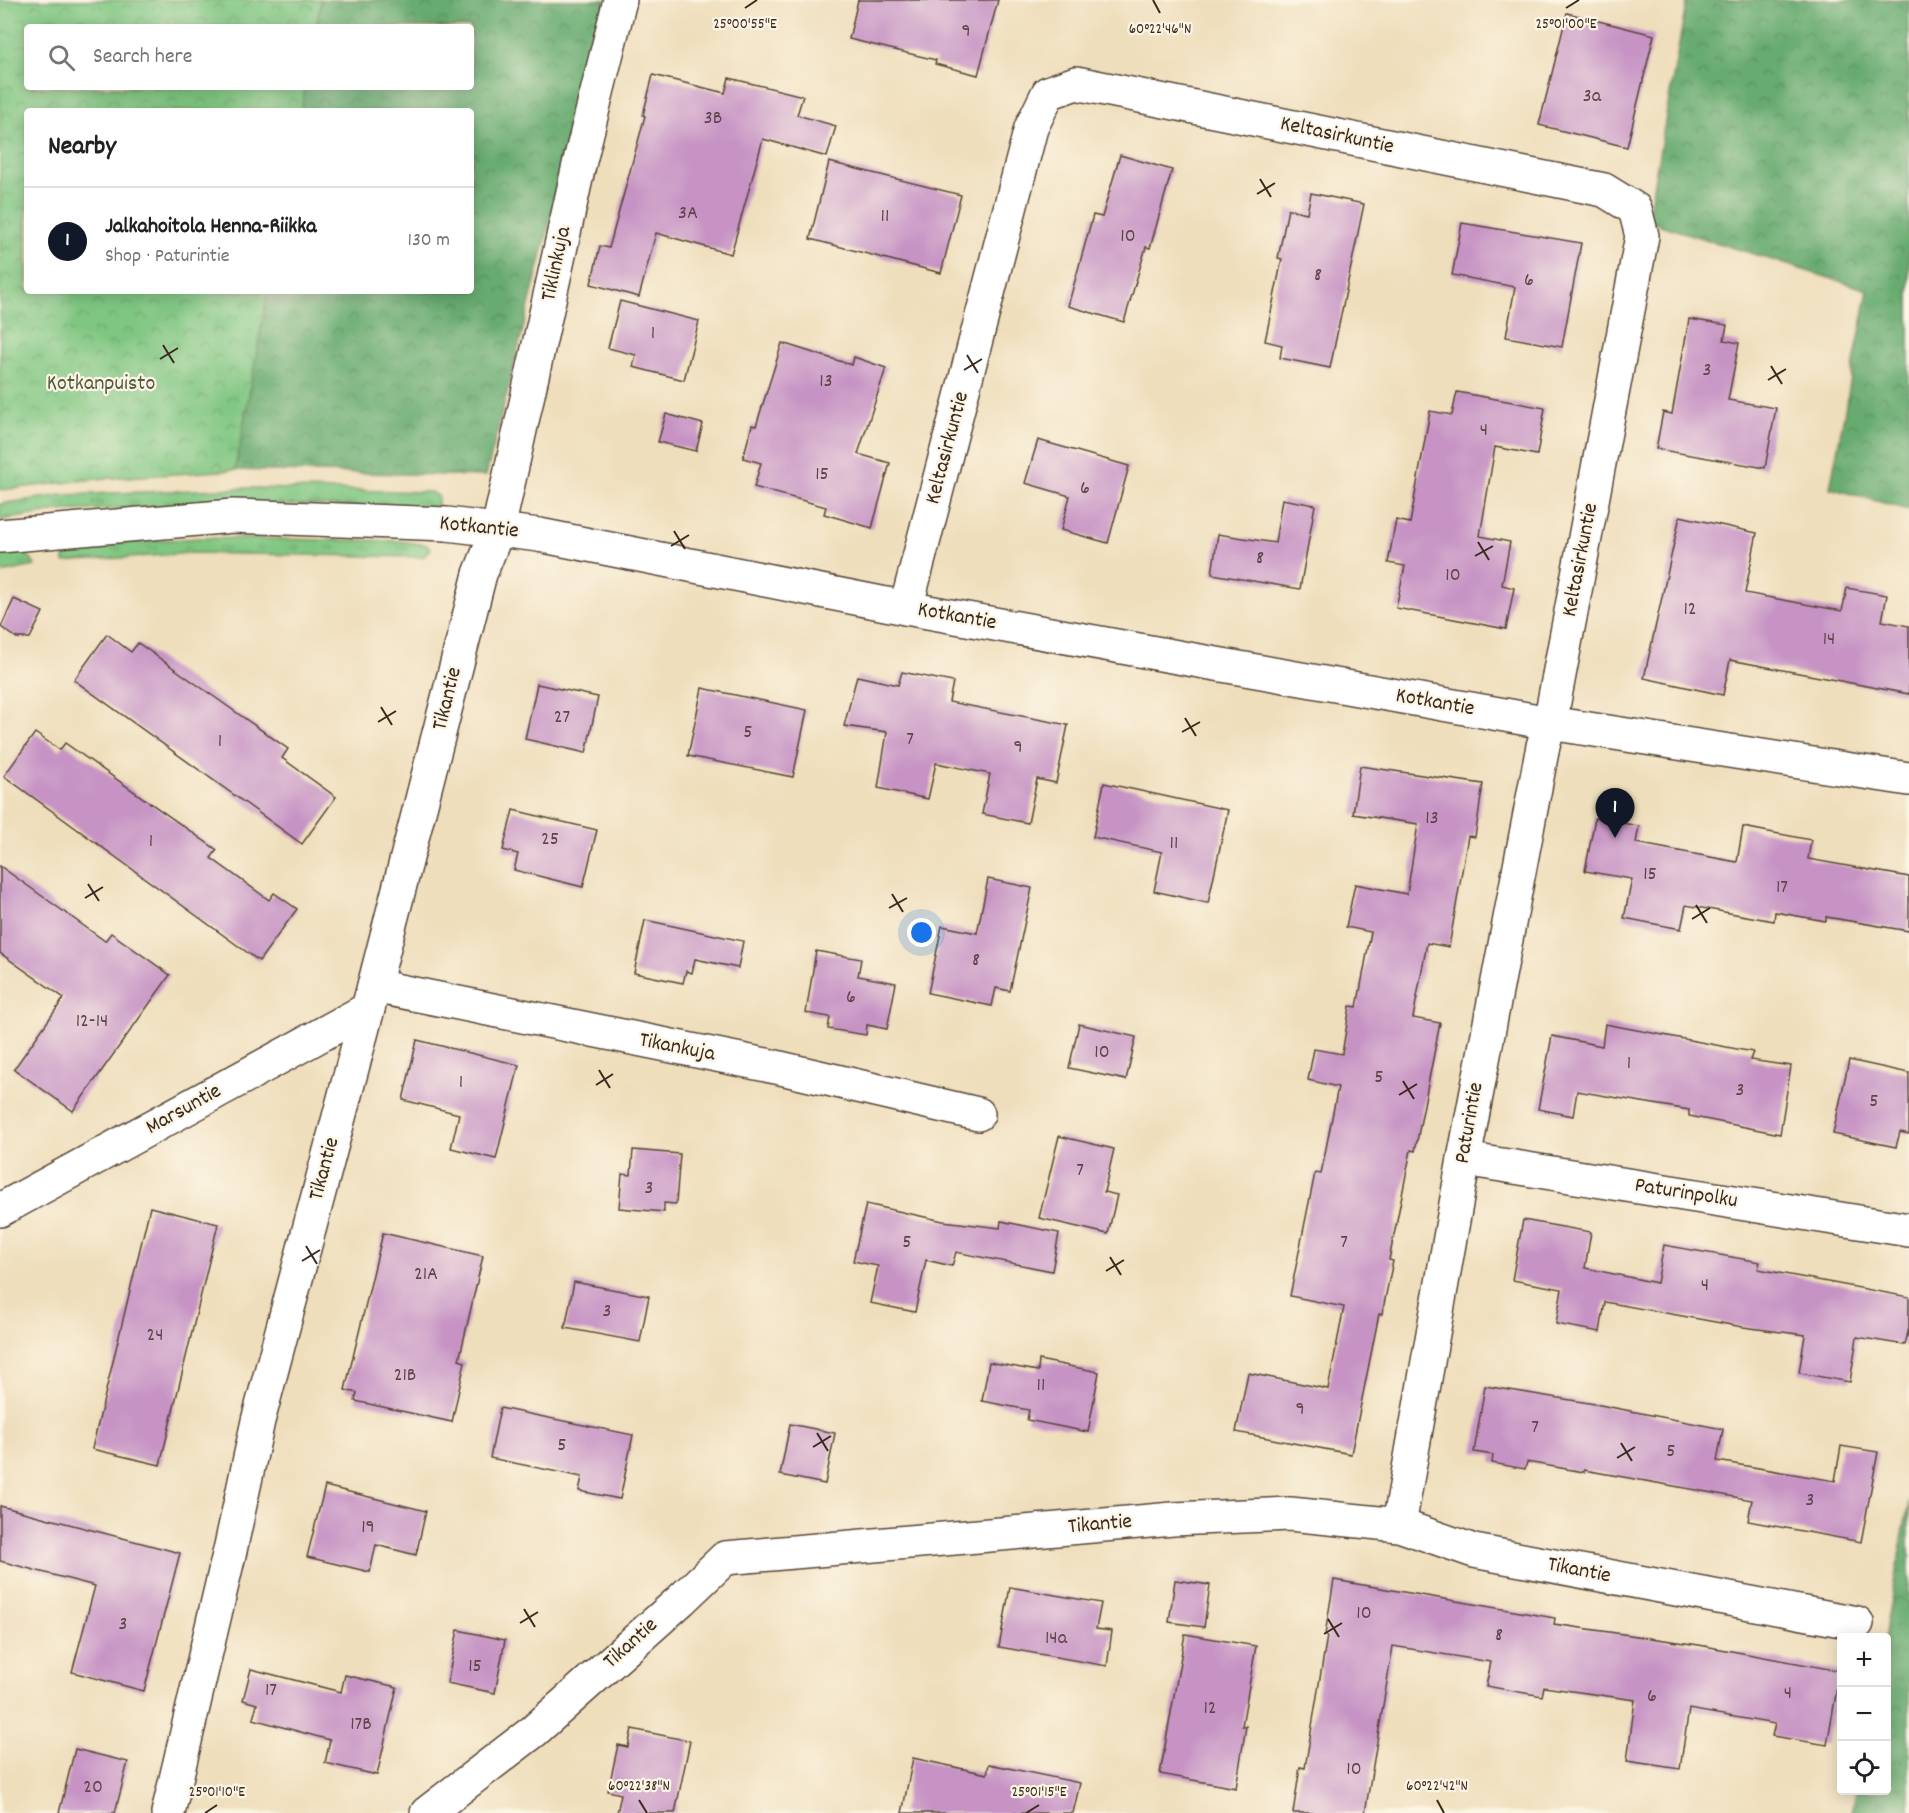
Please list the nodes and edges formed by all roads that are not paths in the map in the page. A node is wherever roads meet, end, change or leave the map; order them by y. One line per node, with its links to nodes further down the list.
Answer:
1 (620, 0): 2 (street, Tiklinkuja)
2 (498, 529): 3 (street, Kotkantie); 4 (street, Kotkantie); 7 (street, Tikantie)
3 (0, 536)
4 (906, 608): 5 (street, Kotkantie); 5 (street, Keltasirkuntie)
5 (1550, 723): 6 (street, Kotkantie); 9 (street, Paturintie)
6 (1909, 779)
7 (371, 998): 8 (street, Tikankuja); 10 (street, Marsuntie); 14 (street, Tikantie)
8 (978, 1114)
9 (1464, 1159): 11 (street, Paturinpolku); 12 (street, Paturintie)
10 (0, 1210)
11 (1909, 1230)
12 (1399, 1525): 13 (street, Tikantie); 15 (street, Tikantie)
13 (1857, 1623)
14 (168, 1813)
15 (427, 1813)

